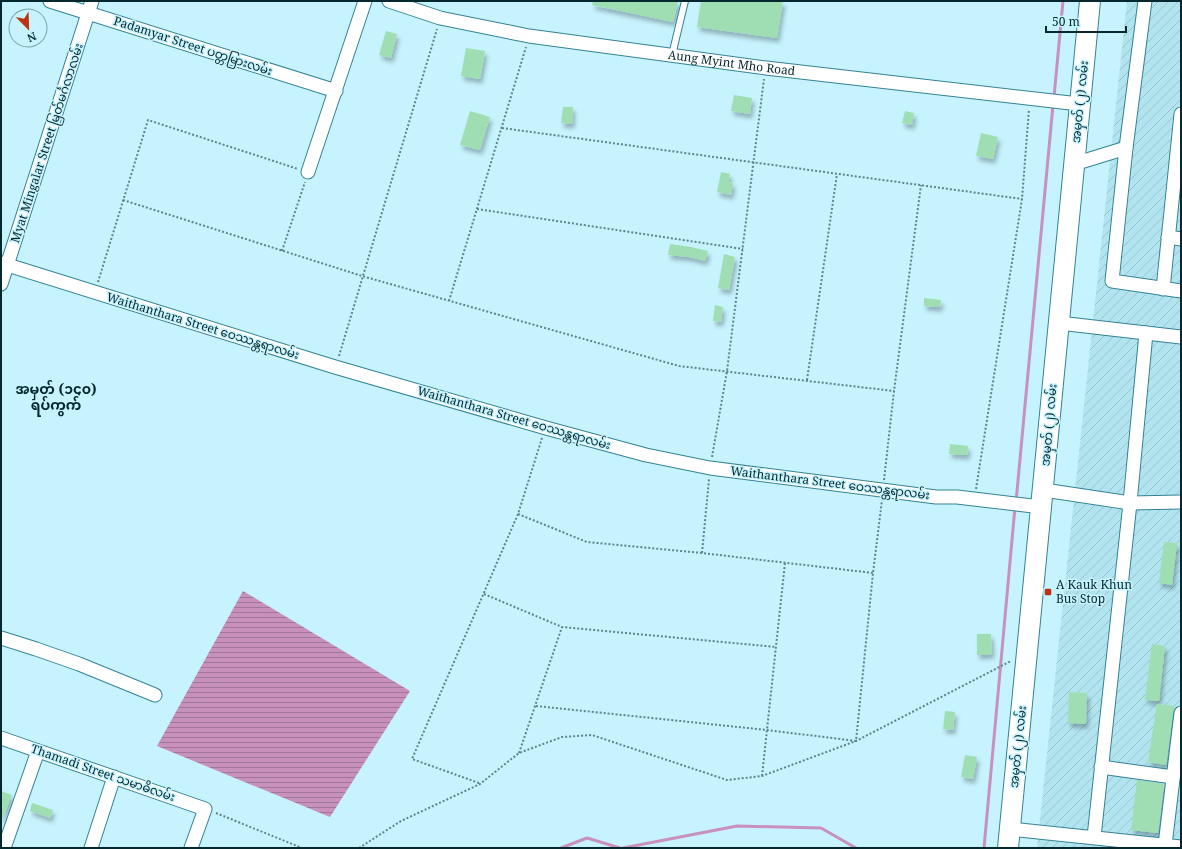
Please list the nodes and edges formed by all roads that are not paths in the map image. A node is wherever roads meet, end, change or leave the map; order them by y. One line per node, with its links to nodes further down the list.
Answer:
1 (50, 1): 7 (street, Padamyar Street ပတ္တမြားလမ်း)
2 (365, 1): 9 (street)
3 (388, 1): 8 (street, Aung Myint Mho Road)
4 (685, 1): 8 (lane)
5 (1090, 1): 10 (main road, အမှတ် (၂) လမ်း)
6 (1145, 1): 12 (street)
7 (90, 7): 9 (street, Padamyar Street ပတ္တမြားလမ်း); 16 (street, Myat Mingalar Street မြတ်မင်္ဂလာလမ်း)
8 (672, 55): 10 (street, Aung Myint Mho Road)
9 (336, 91): 14 (street)
10 (1079, 104): 13 (main road, အမှတ် (၂) လမ်း)
11 (1181, 114): 15 (street)
12 (1126, 148): 13 (street); 18 (street)
13 (1074, 164): 20 (main road, အမှတ် (၂) လမ်း)
14 (308, 172)
15 (1175, 238): 18 (street)
16 (4, 264): 17 (street, Myat Mingalar Street မြတ်မင်္ဂလာလမ်း); 23 (street, Waithanthara Street ဝေဿန္တရာလမ်း)
17 (1, 284)
18 (1163, 289): 19 (street)
19 (1181, 291)
20 (1059, 323): 21 (street); 23 (main road, အမှတ် (၂) လမ်း)
21 (1146, 333): 22 (street); 25 (street)
22 (1181, 337)
23 (1042, 498): 25 (street, Waithanthara Street ဝေဿန္တရာလမ်း); 34 (main road, အမှတ် (၂) လမ်း)
24 (1181, 502): 25 (street, Waithanthara Street ဝေဿန္တရာလမ်း)
25 (1130, 503): 31 (street)
26 (1, 638): 27 (street)
27 (155, 695)
28 (1181, 713): 33 (street)
29 (1, 738): 30 (street, Thamadi Street သမာဓိလမ်း)
30 (38, 751): 32 (street, Thamadi Street သမာဓိလမ်း); 36 (street)
31 (1101, 767): 33 (street); 35 (street)
32 (114, 777): 39 (street); 40 (street, Thamadi Street သမာဓိလမ်း)
33 (1173, 777): 37 (street)
34 (1010, 828): 35 (street); 41 (main road, အမှတ် (၂) လမ်း)
35 (1094, 838): 37 (street)
36 (4, 841)
37 (1165, 845): 38 (street)
38 (1181, 847)
39 (91, 848)
40 (191, 848)
41 (1008, 848)

